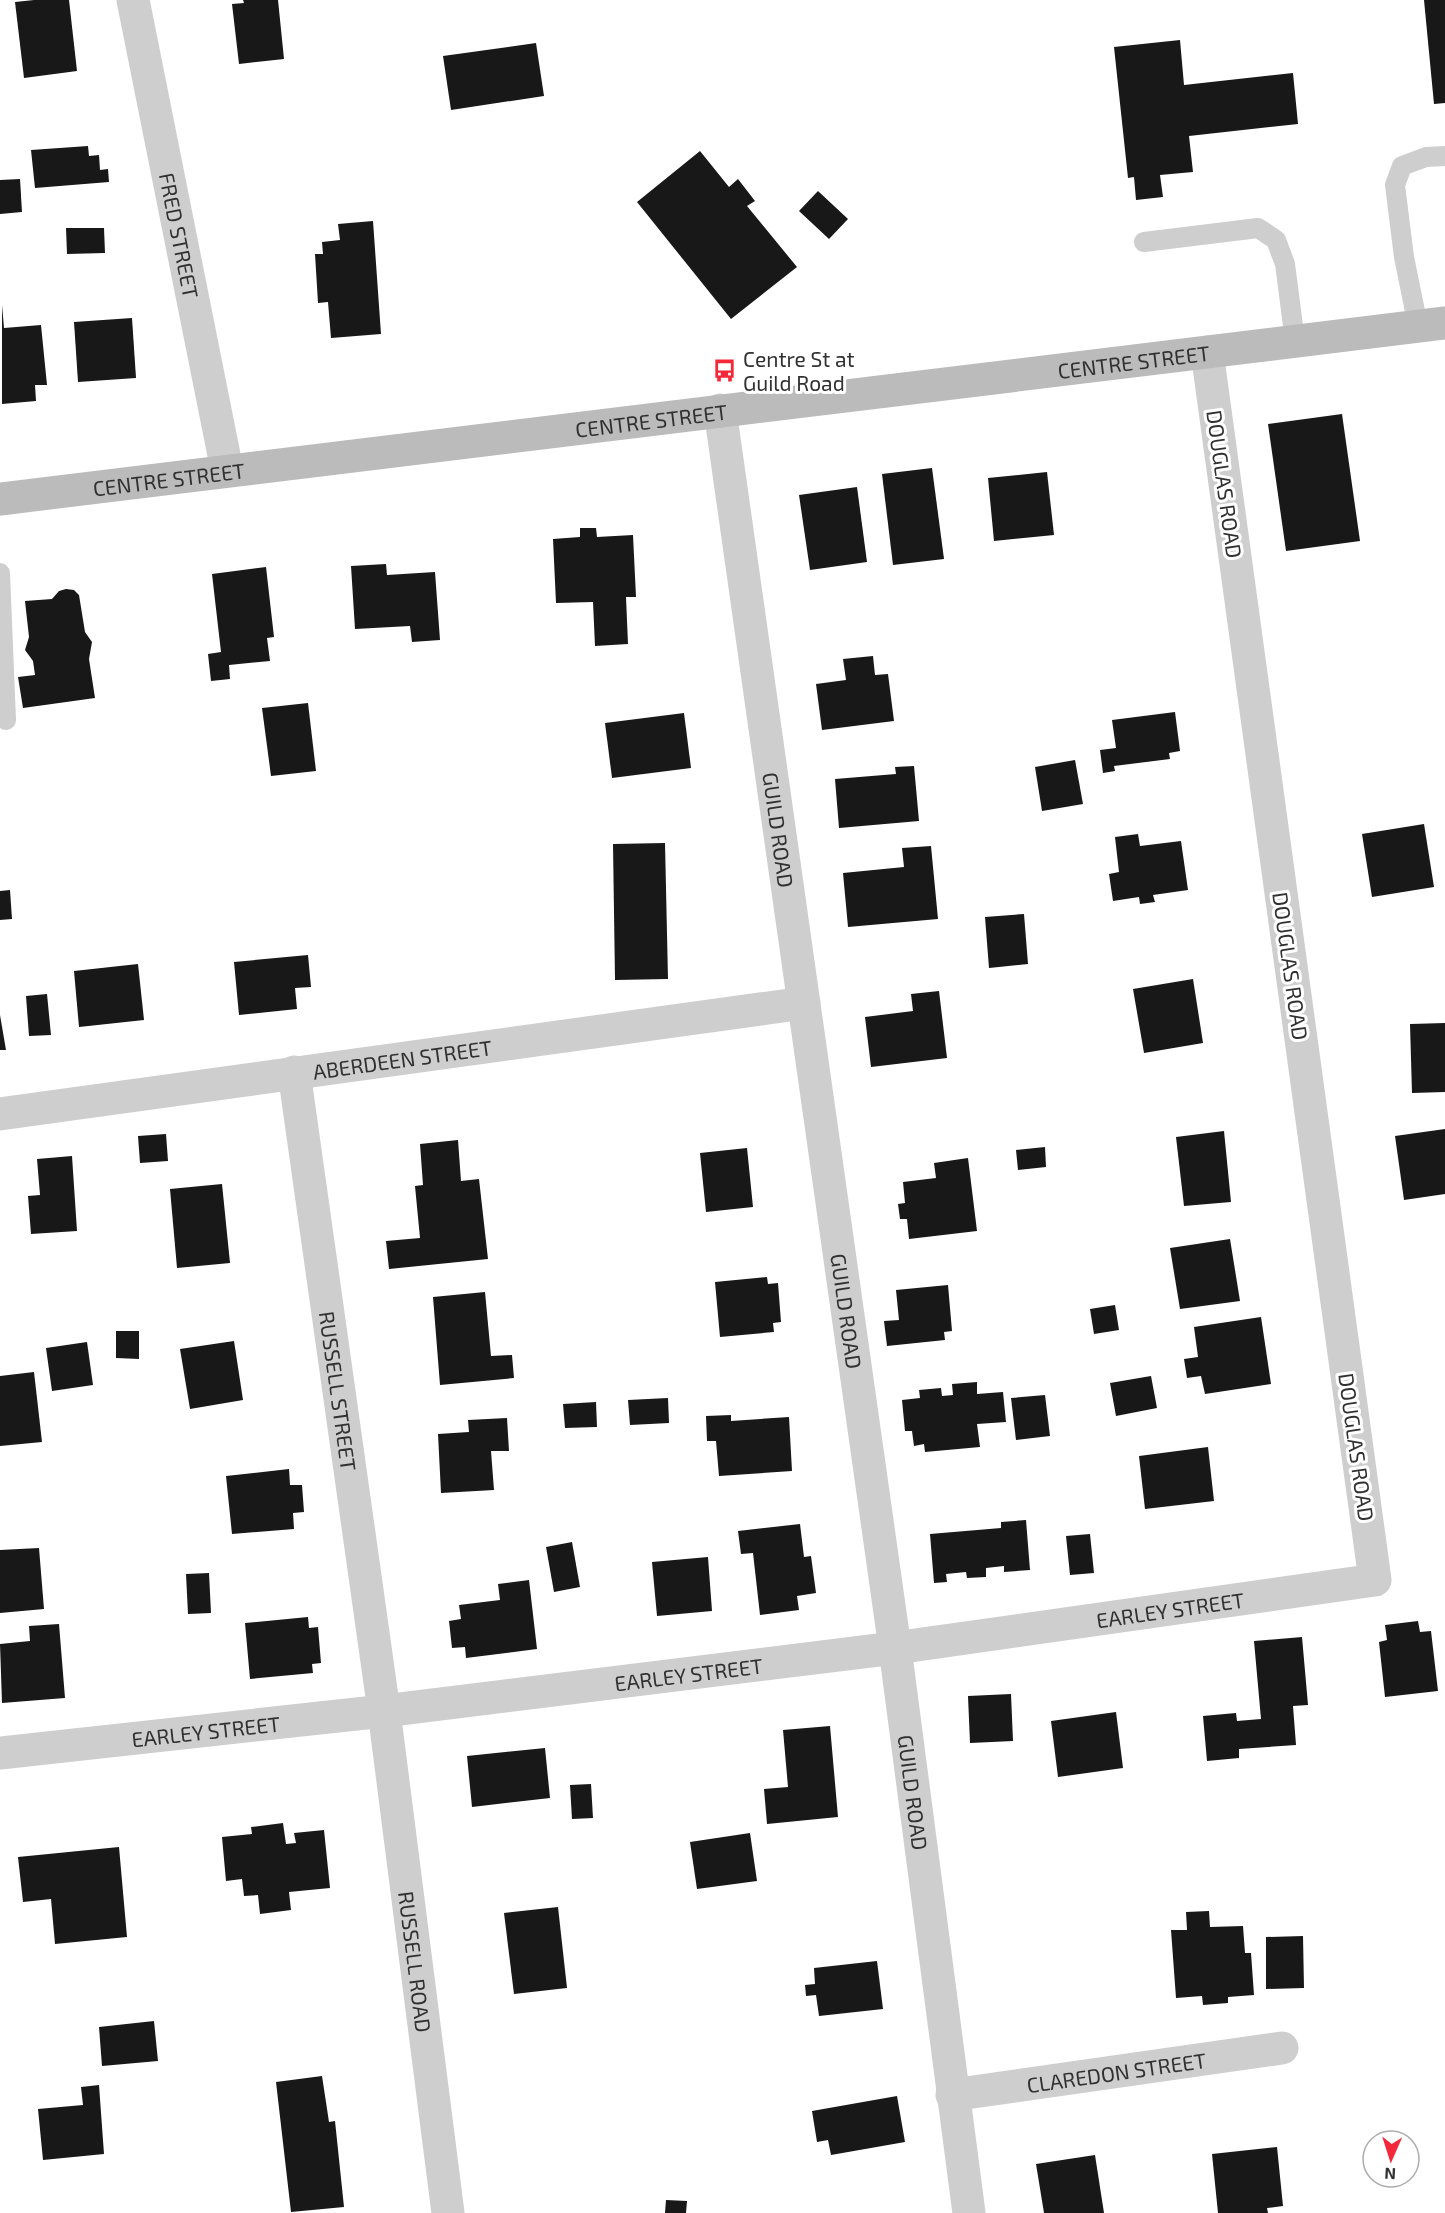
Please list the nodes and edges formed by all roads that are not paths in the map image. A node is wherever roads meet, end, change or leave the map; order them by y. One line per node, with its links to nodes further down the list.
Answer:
1 (133, 0): 8 (street, FRED STREET)
2 (1445, 156): 4 (lane)
3 (1144, 242): 5 (lane)
4 (1432, 325): 5 (main road, CENTRE STREET)
5 (1295, 341): 6 (main road, CENTRE STREET)
6 (1207, 352): 7 (main road, CENTRE STREET); 15 (street, DOUGLAS ROAD)
7 (720, 410): 8 (main road, CENTRE STREET); 12 (street, GUILD ROAD)
8 (227, 470): 9 (main road, CENTRE STREET)
9 (0, 499)
10 (0, 573): 11 (lane)
11 (6, 720)
12 (804, 1003): 13 (street, ABERDEEN STREET); 16 (street, GUILD ROAD)
13 (294, 1072): 14 (street, ABERDEEN STREET); 17 (street, RUSSELL STREET)
14 (0, 1114)
15 (1375, 1580): 16 (street, EARLEY STREET)
16 (895, 1648): 17 (street, EARLEY STREET); 20 (street, GUILD ROAD)
17 (384, 1712): 18 (street, EARLEY STREET); 21 (street, RUSSELL ROAD)
18 (0, 1753)
19 (1282, 2048): 20 (street, CLAREDON STREET)
20 (952, 2095): 22 (street, GUILD ROAD)
21 (448, 2213)
22 (969, 2213)

